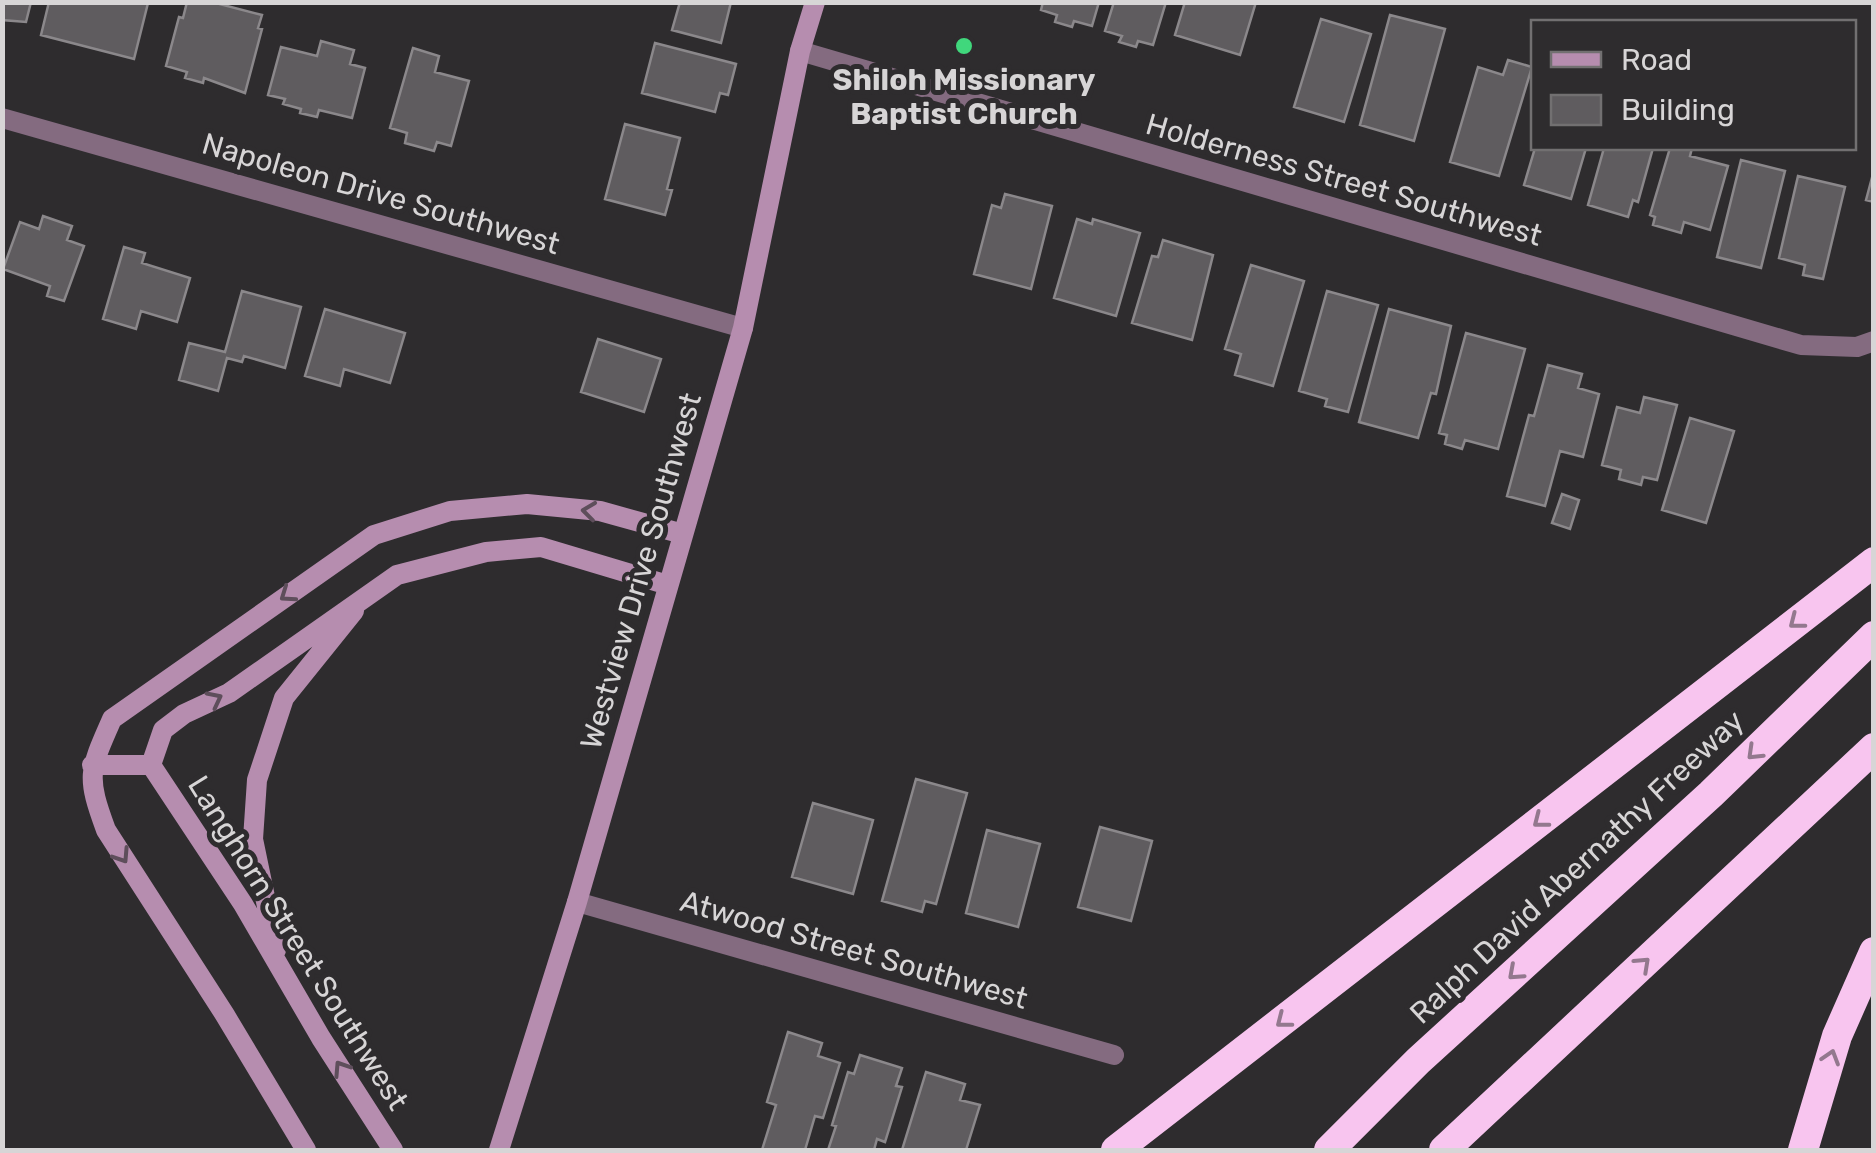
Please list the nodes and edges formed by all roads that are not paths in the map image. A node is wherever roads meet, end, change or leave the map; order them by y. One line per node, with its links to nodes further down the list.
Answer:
1 (815, 2): 2 (street, Westview Drive Southwest)
2 (800, 51): 4 (street, Westview Drive Southwest); 5 (street, Holderness Street Southwest)
3 (2, 118): 4 (street, Napoleon Drive Southwest)
4 (743, 328): 6 (street, Westview Drive Southwest)
5 (1874, 340)
6 (684, 534): 8 (street, Westview Drive Southwest); 13 (street, one-way to 13)
7 (1874, 562): 21 (highway, one-way to 21)
8 (668, 585): 9 (street, Langhorn Street Southwest); 14 (street, Westview Drive Southwest)
9 (363, 599): 12 (street, Langhorn Street Southwest, one-way to 9); 16 (street)
10 (1874, 636): 22 (highway, Ralph David Abernathy Freeway, one-way to 22)
11 (1874, 748): 23 (highway, one-way to 11)
12 (152, 764): 13 (street); 16 (street, Langhorn Street Southwest)
13 (92, 765): 19 (street, one-way to 19)
14 (577, 902): 17 (street, Atwood Street Southwest); 18 (street, Westview Drive Southwest)
15 (1874, 952): 24 (highway, one-way to 15)
16 (280, 967): 20 (street, Langhorn Street Southwest, one-way to 16)
17 (1114, 1055)
18 (501, 1144)
19 (306, 1150)
20 (393, 1150)
21 (1116, 1150)
22 (1328, 1150)
23 (1444, 1150)
24 (1803, 1150)

